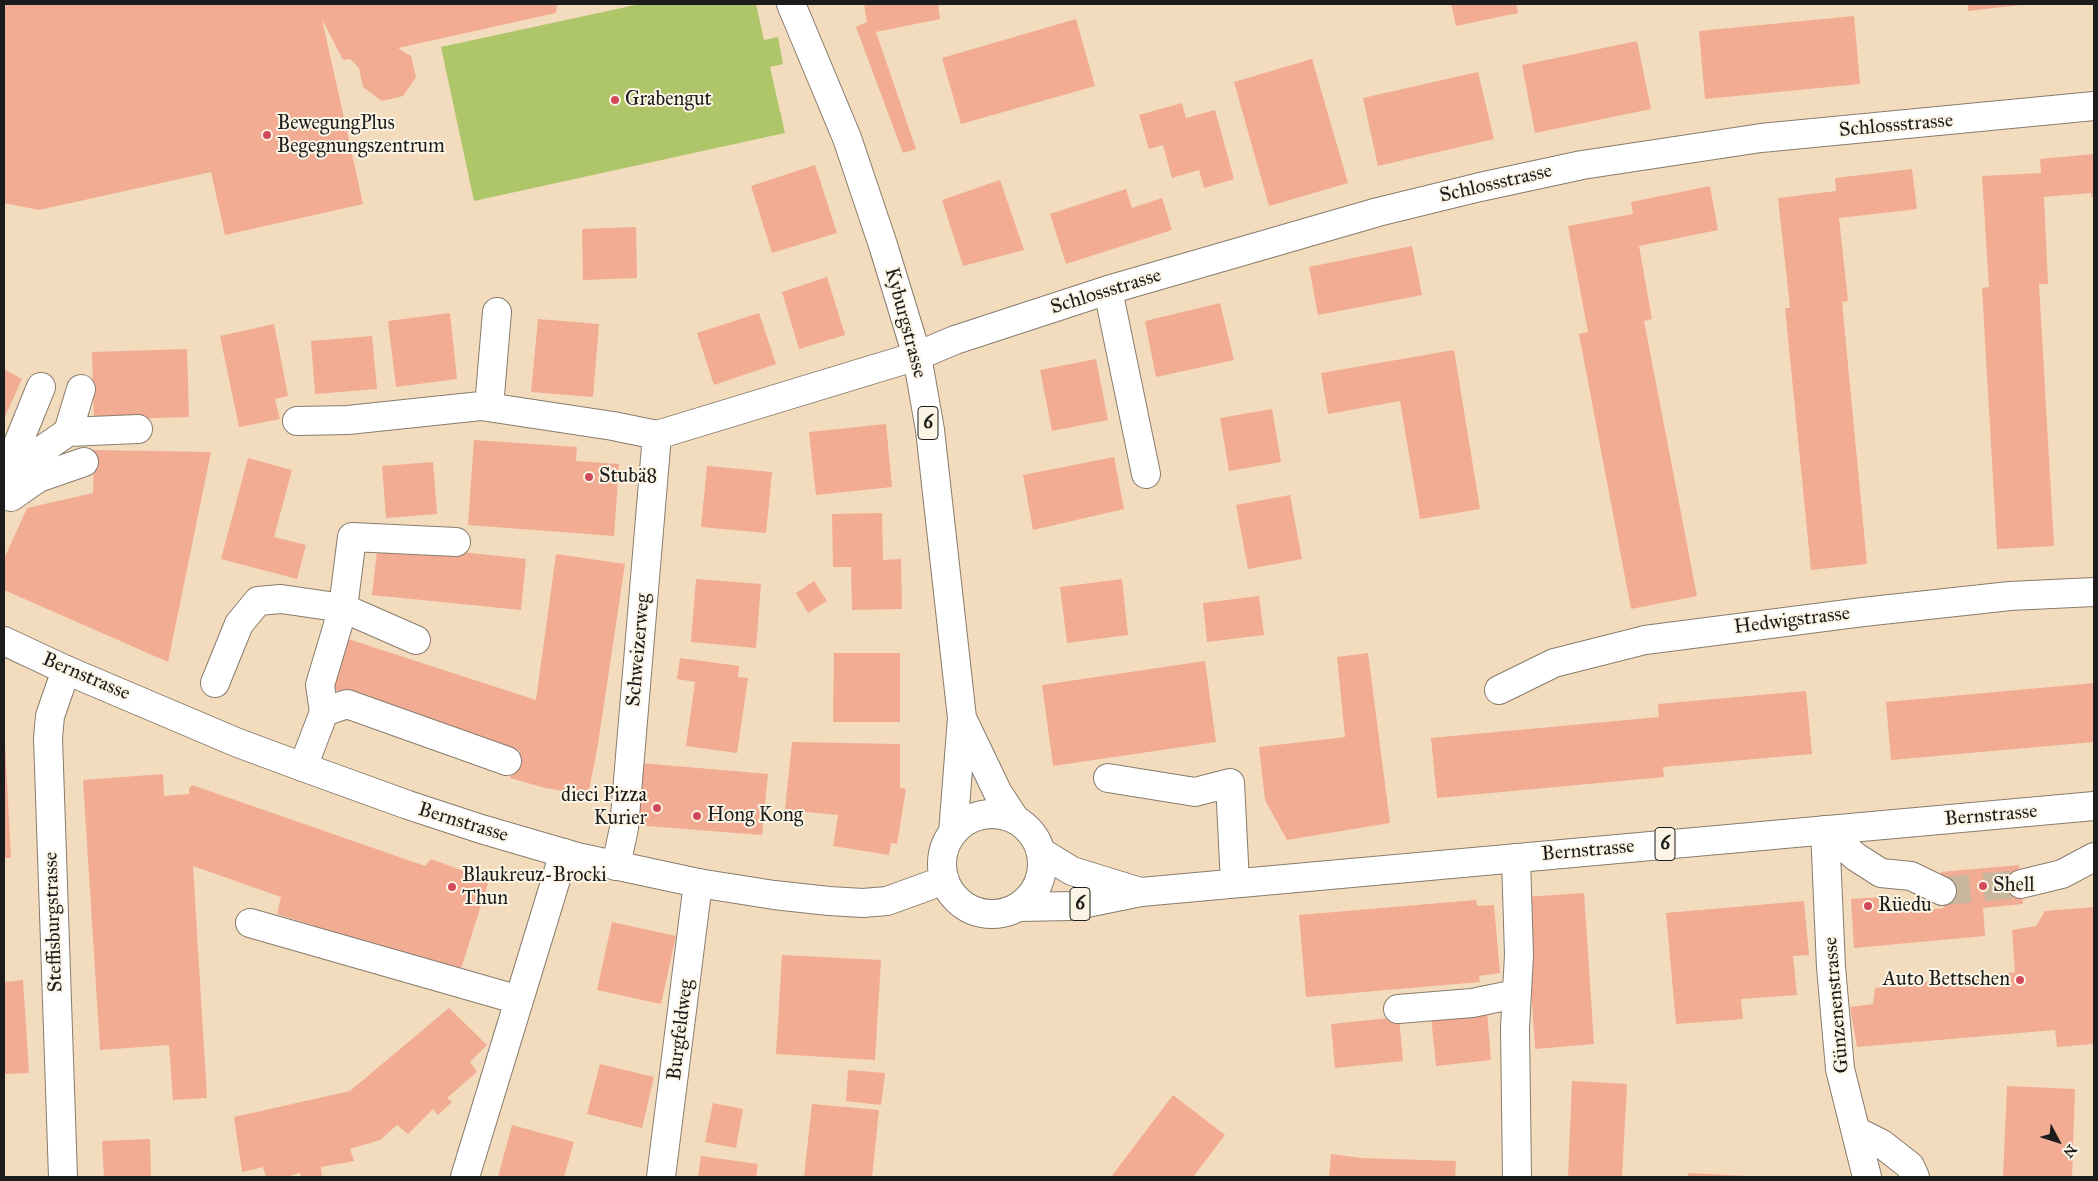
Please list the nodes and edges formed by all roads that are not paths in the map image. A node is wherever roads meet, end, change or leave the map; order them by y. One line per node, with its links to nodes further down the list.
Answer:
1 (791, 4): 5 (street, Kyburgstrasse / 6)
2 (2094, 106): 3 (street, Schlossstrasse)
3 (1108, 290): 5 (street, Schlossstrasse); 14 (street)
4 (497, 312): 8 (street)
5 (917, 356): 12 (street); 25 (street, Kyburgstrasse / 6)
6 (41, 387): 15 (street)
7 (81, 389): 11 (street)
8 (489, 407): 9 (street); 12 (street)
9 (298, 421)
10 (138, 429): 11 (street)
11 (68, 432): 15 (street)
12 (657, 435): 37 (street, Schweizerweg)
13 (84, 462): 15 (street)
14 (1146, 474)
15 (5, 494)
16 (456, 542): 18 (street)
17 (2094, 592): 23 (street, Hedwigstrasse)
18 (343, 608): 19 (street); 22 (street); 24 (street)
19 (416, 640)
20 (4, 641): 21 (street, Bernstrasse)
21 (66, 670): 27 (street, Bernstrasse); 50 (street, Steffisburgstrasse)
22 (215, 683)
23 (1499, 690)
24 (324, 712): 26 (street); 27 (street)
25 (962, 718): 30 (street, Kyburgstrasse / 6); 32 (street, Kyburgstrasse / 6)
26 (507, 761)
27 (303, 767): 34 (street, Bernstrasse)
28 (1108, 778): 40 (street)
29 (2094, 806): 31 (street, Bernstrasse / 6)
30 (1015, 818): 32 (street); 33 (street)
31 (1825, 830): 36 (street, Bernstrasse / 6); 42 (street); 49 (street, Günzenenstrasse)
32 (953, 833): 38 (street)
33 (1041, 852): 43 (street, Bernstrasse / 6); 44 (street)
34 (564, 853): 37 (street, Bernstrasse); 47 (street)
35 (2094, 857): 41 (street)
36 (1516, 858): 40 (street, Bernstrasse / 6); 46 (street)
37 (616, 866): 39 (street, Bernstrasse)
38 (945, 880): 39 (street, Bernstrasse); 44 (street)
39 (698, 883): 52 (street, Burgfeldweg)
40 (1235, 883): 43 (street, Bernstrasse / 6)
41 (2021, 884)
42 (1942, 890)
43 (1141, 892): 44 (street, Bernstrasse / 6)
44 (1018, 907)
45 (250, 923): 47 (street)
46 (1516, 994): 48 (street); 53 (street)
47 (519, 1000): 51 (street)
48 (1398, 1009)
49 (1856, 1131): 54 (street, Günzenenstrasse); 55 (street)
50 (63, 1177)
51 (465, 1177)
52 (662, 1177)
53 (1517, 1177)
54 (1867, 1177)
55 (1915, 1177)

